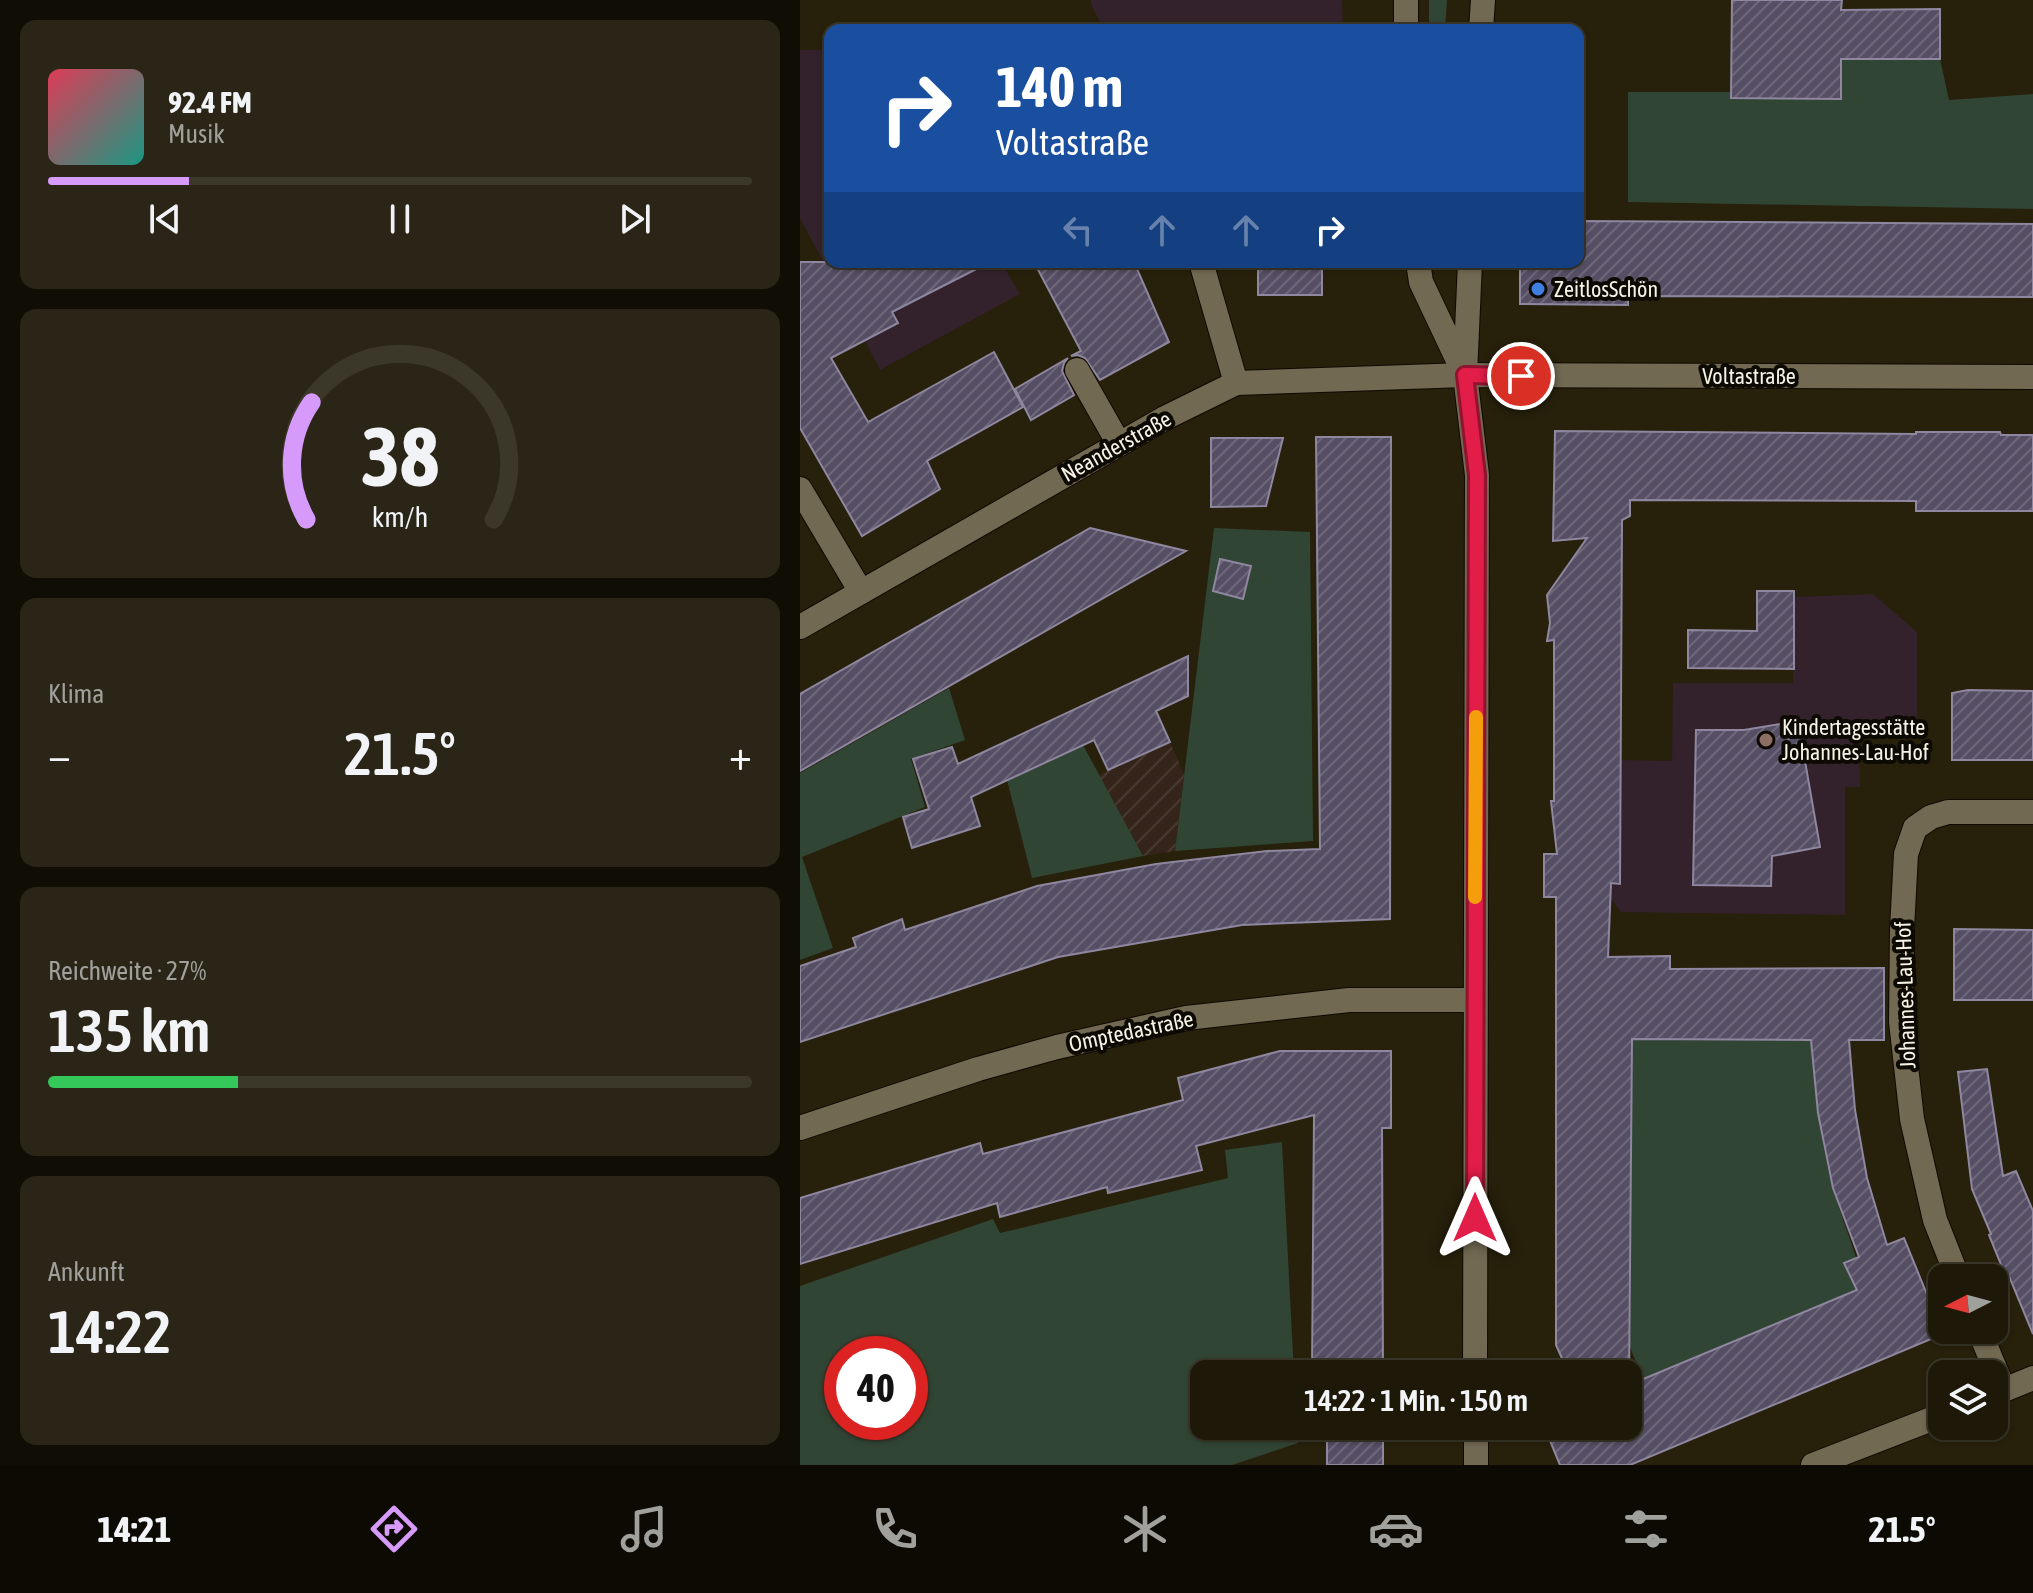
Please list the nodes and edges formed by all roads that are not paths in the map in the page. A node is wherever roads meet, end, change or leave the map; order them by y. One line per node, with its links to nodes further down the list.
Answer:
1 (1406, 0): 3 (street)
2 (1483, 0): 4 (street)
3 (1406, 24)
4 (1481, 24)
5 (1203, 268): 11 (street)
6 (1419, 268): 9 (street)
7 (1470, 268): 9 (street)
8 (1077, 370): 12 (street)
9 (1465, 375): 10 (street, Voltastraße); 11 (street, Neanderstraße); 17 (street)
10 (2033, 377)
11 (1236, 383): 12 (street, Neanderstraße)
12 (1119, 444): 14 (street, Neanderstraße)
13 (800, 489): 14 (street)
14 (861, 592): 15 (street, Neanderstraße)
15 (800, 627)
16 (2033, 812): 19 (street, Johannes-Lau-Hof)
17 (1475, 1000): 18 (street, Omptedastraße); 20 (street)
18 (800, 1128)
19 (1952, 1264)
20 (1475, 1360)
21 (2033, 1378): 22 (street)
22 (2008, 1388)
23 (1928, 1423): 25 (street)
24 (1476, 1440): 26 (street)
25 (1866, 1456): 27 (street)
26 (1476, 1465)
27 (1813, 1465)

